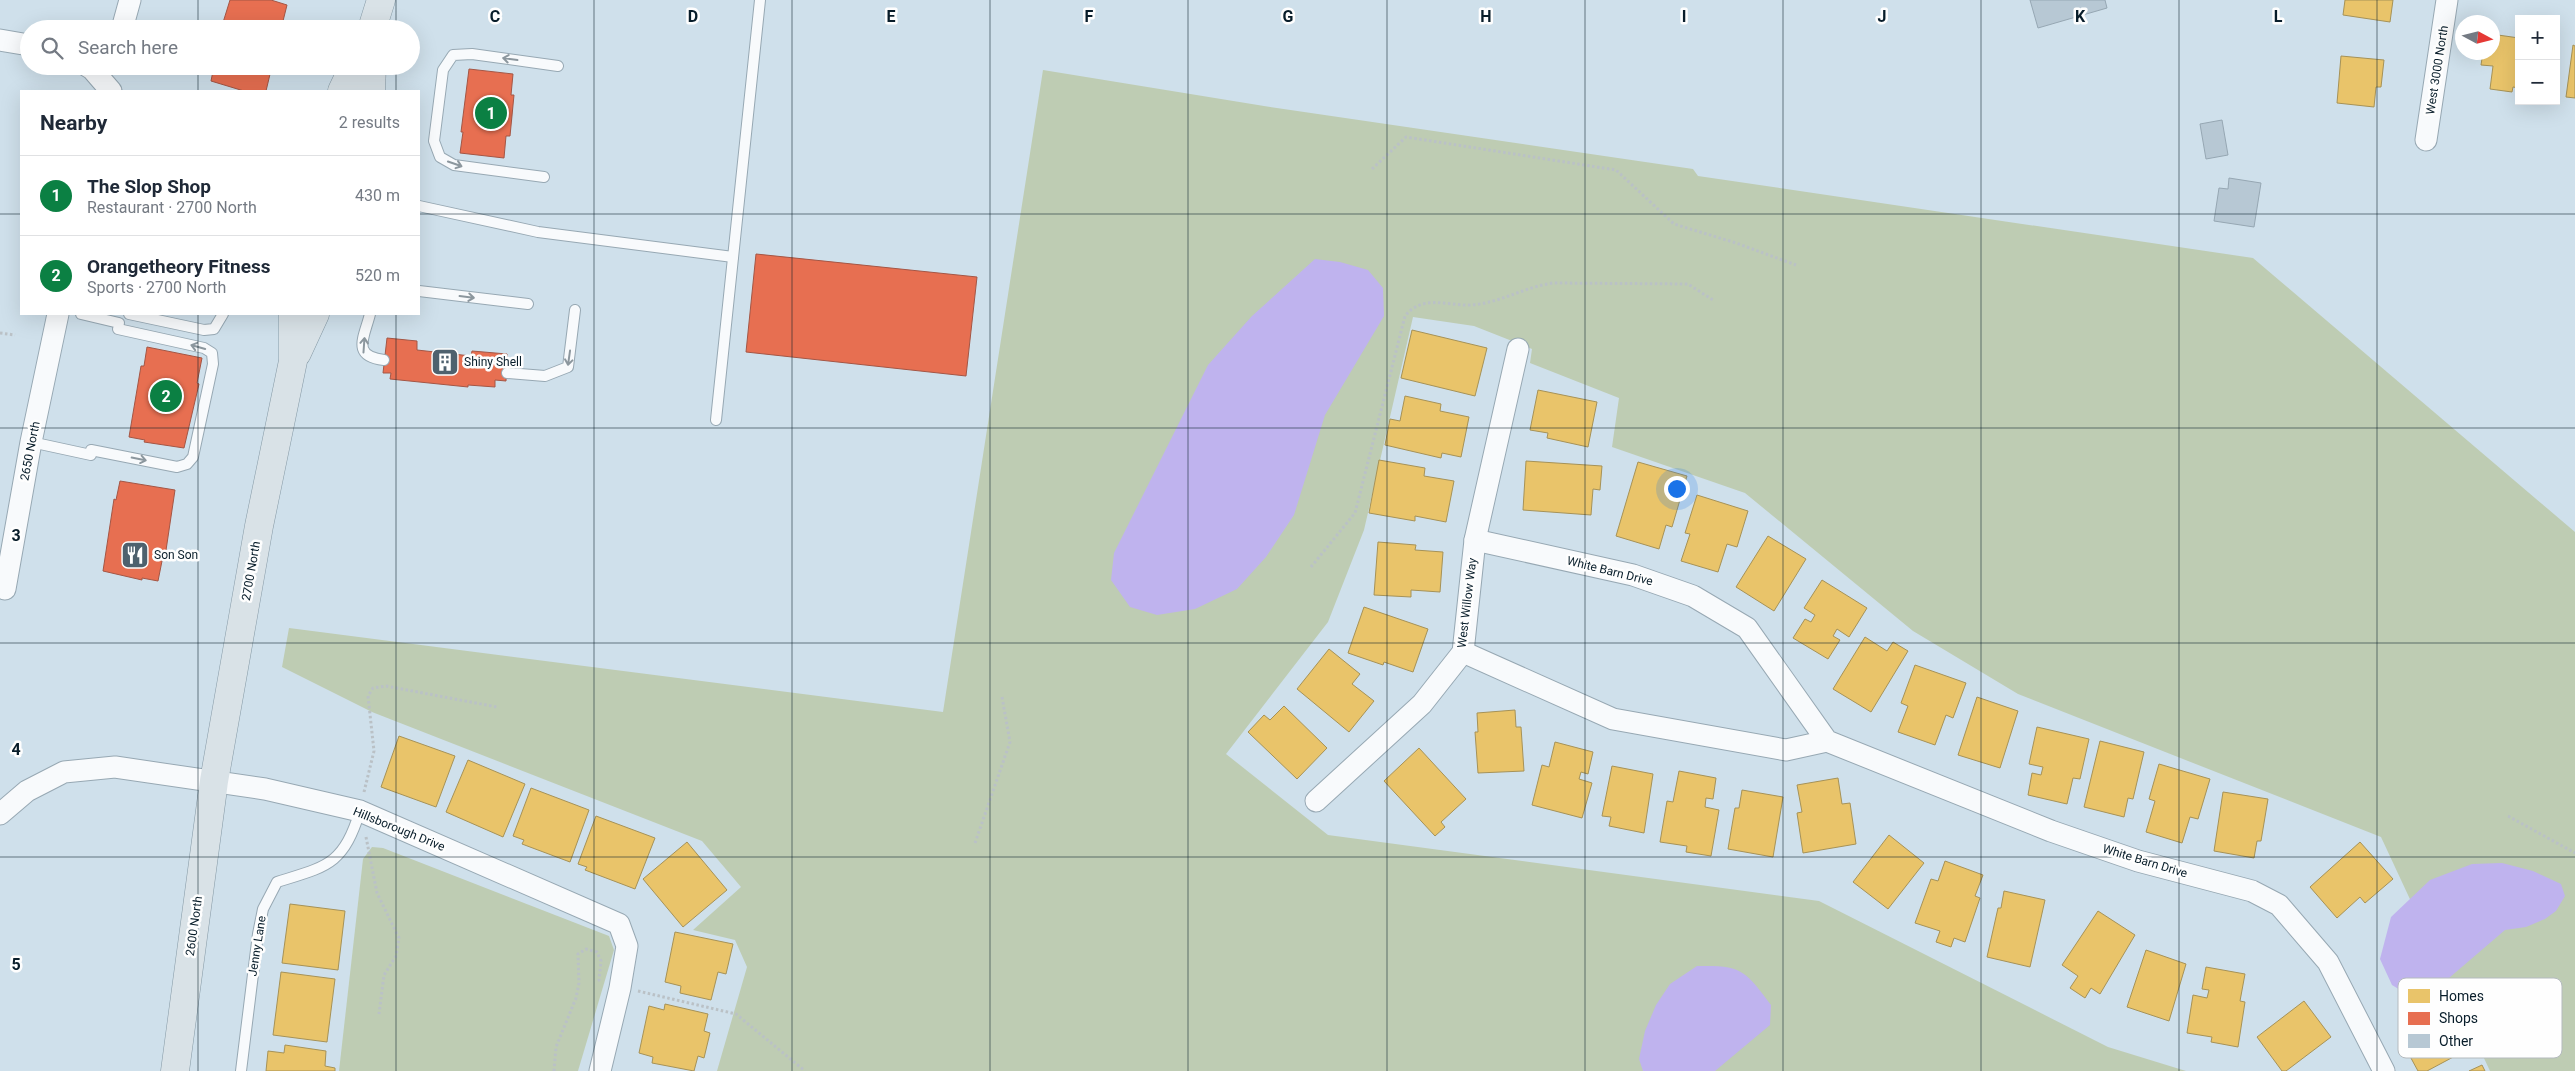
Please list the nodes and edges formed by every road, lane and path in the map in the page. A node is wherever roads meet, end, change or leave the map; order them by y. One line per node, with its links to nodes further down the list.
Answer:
1 (125, 0): 2 (lane)
2 (129, 0): 5 (street)
3 (760, 0): 15 (lane)
4 (2447, 0): 11 (street, West 3000 North)
5 (124, 20)
6 (0, 40): 7 (street)
7 (20, 43)
8 (558, 66): 13 (lane, one-way to 13)
9 (98, 75): 10 (street)
10 (108, 84)
11 (2426, 140)
12 (1372, 169): 16 (path)
13 (544, 177)
14 (420, 206): 15 (lane)
15 (733, 258): 35 (lane)
16 (1796, 265)
17 (420, 291): 19 (lane, one-way to 19)
18 (1712, 300): 38 (path)
19 (528, 304)
20 (574, 310): 34 (lane, one-way to 34)
21 (58, 315): 36 (street, 2650 North)
22 (84, 315): 36 (lane, one-way to 22)
23 (134, 315): 24 (lane)
24 (222, 315)
25 (293, 315): 33 (main road, 2700 North)
26 (304, 315): 33 (street)
27 (314, 315): 33 (main road, 2700 North)
28 (370, 315): 32 (lane, one-way to 28)
29 (0, 333): 30 (path)
30 (15, 335)
31 (1518, 349): 37 (street, West Willow Way)
32 (384, 360)
33 (293, 361): 43 (main road, 2700 North)
34 (507, 373)
35 (716, 420)
36 (31, 442): 39 (street, 2650 North)
37 (1475, 540): 40 (street, West Willow Way); 42 (street, White Barn Drive)
38 (1311, 567)
39 (5, 589)
40 (1462, 652): 42 (street); 44 (street, West Willow Way)
41 (1002, 697): 48 (path)
42 (1827, 741): 56 (street, White Barn Drive)
43 (214, 781): 45 (street, Hillsborough Drive); 46 (street, Hillsborough Drive); 51 (main road, 2600 North)
44 (1316, 801)
45 (360, 811): 50 (street, Hillsborough Drive); 52 (lane, Jenny Lane)
46 (0, 814)
47 (2508, 816): 49 (path)
48 (975, 843)
49 (2575, 853)
50 (620, 988): 53 (path); 54 (street, Hillsborough Drive); 55 (path)
51 (174, 1071)
52 (241, 1071)
53 (554, 1071)
54 (600, 1071)
55 (805, 1071)
56 (2384, 1071)

